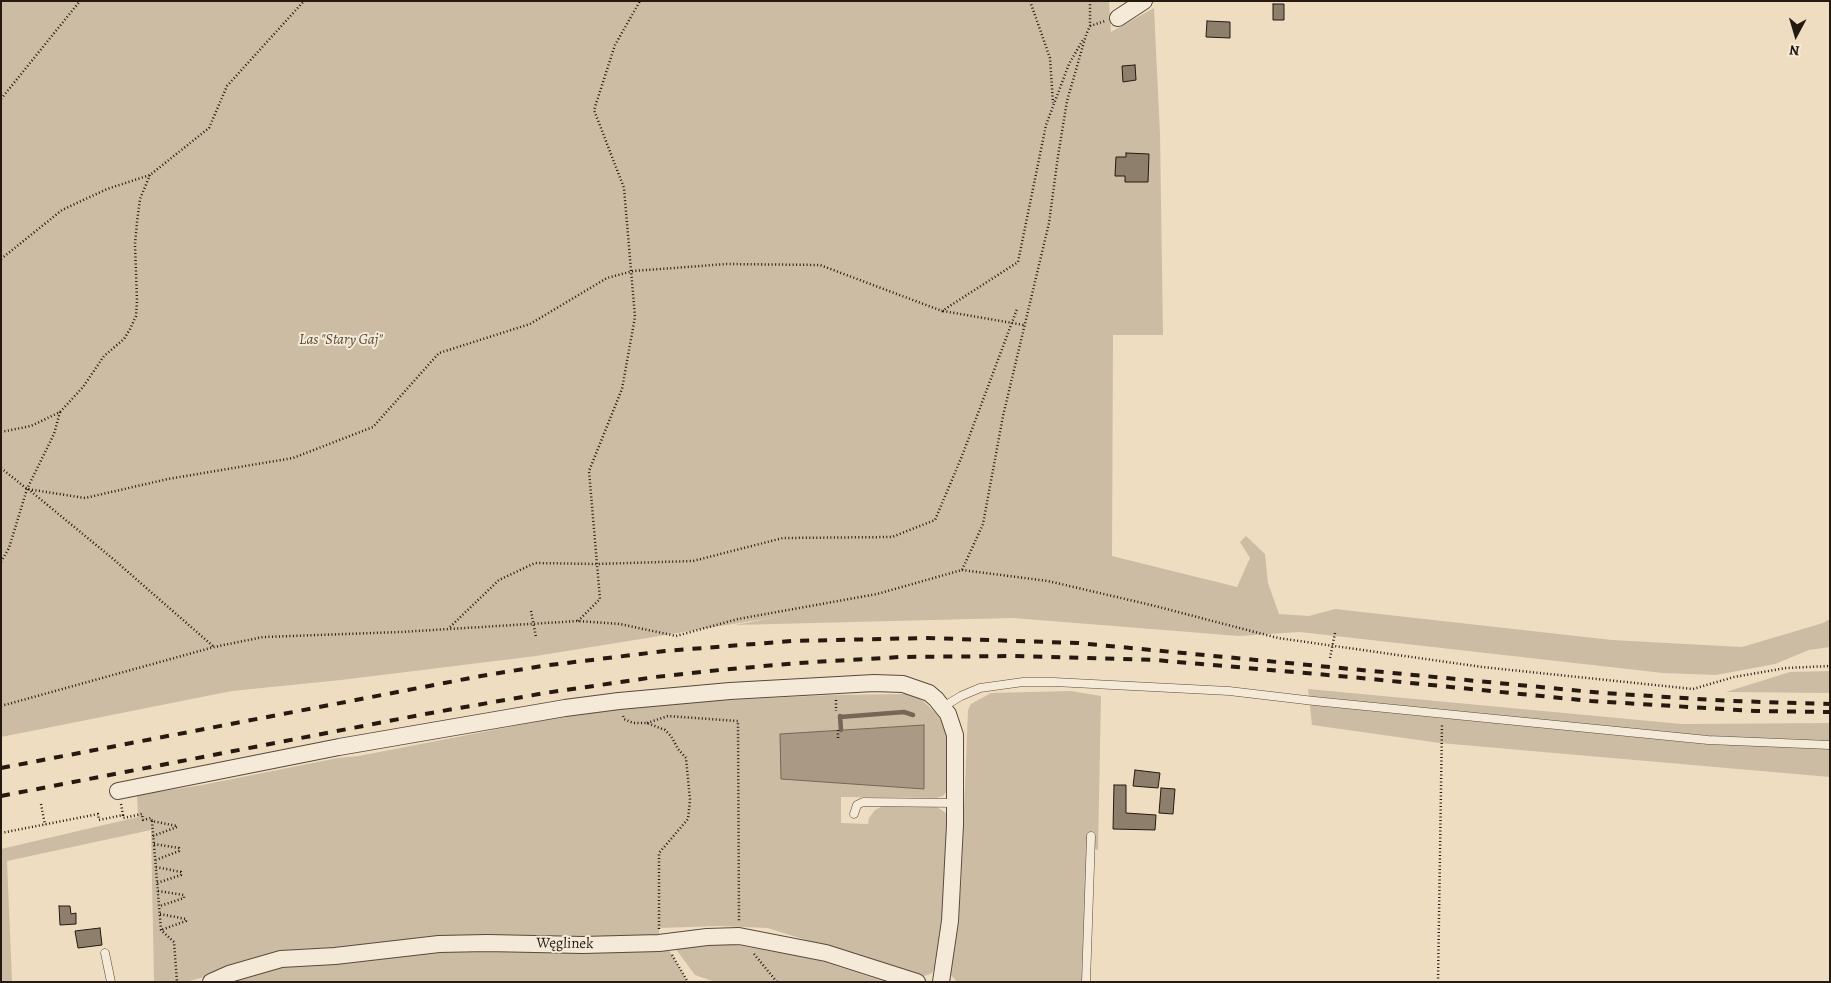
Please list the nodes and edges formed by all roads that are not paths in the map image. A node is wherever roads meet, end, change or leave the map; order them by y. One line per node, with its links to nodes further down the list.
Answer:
1 (1144, 1): 2 (street)
2 (1118, 18)
3 (943, 708): 4 (lane); 5 (street); 6 (street)
4 (1830, 746)
5 (118, 791)
6 (955, 803): 7 (lane); 13 (street)
7 (854, 814)
8 (1091, 836): 14 (lane)
9 (105, 953): 10 (lane)
10 (111, 982)
11 (211, 982): 12 (street, Węglinek)
12 (917, 982)
13 (940, 982)
14 (1086, 982)

